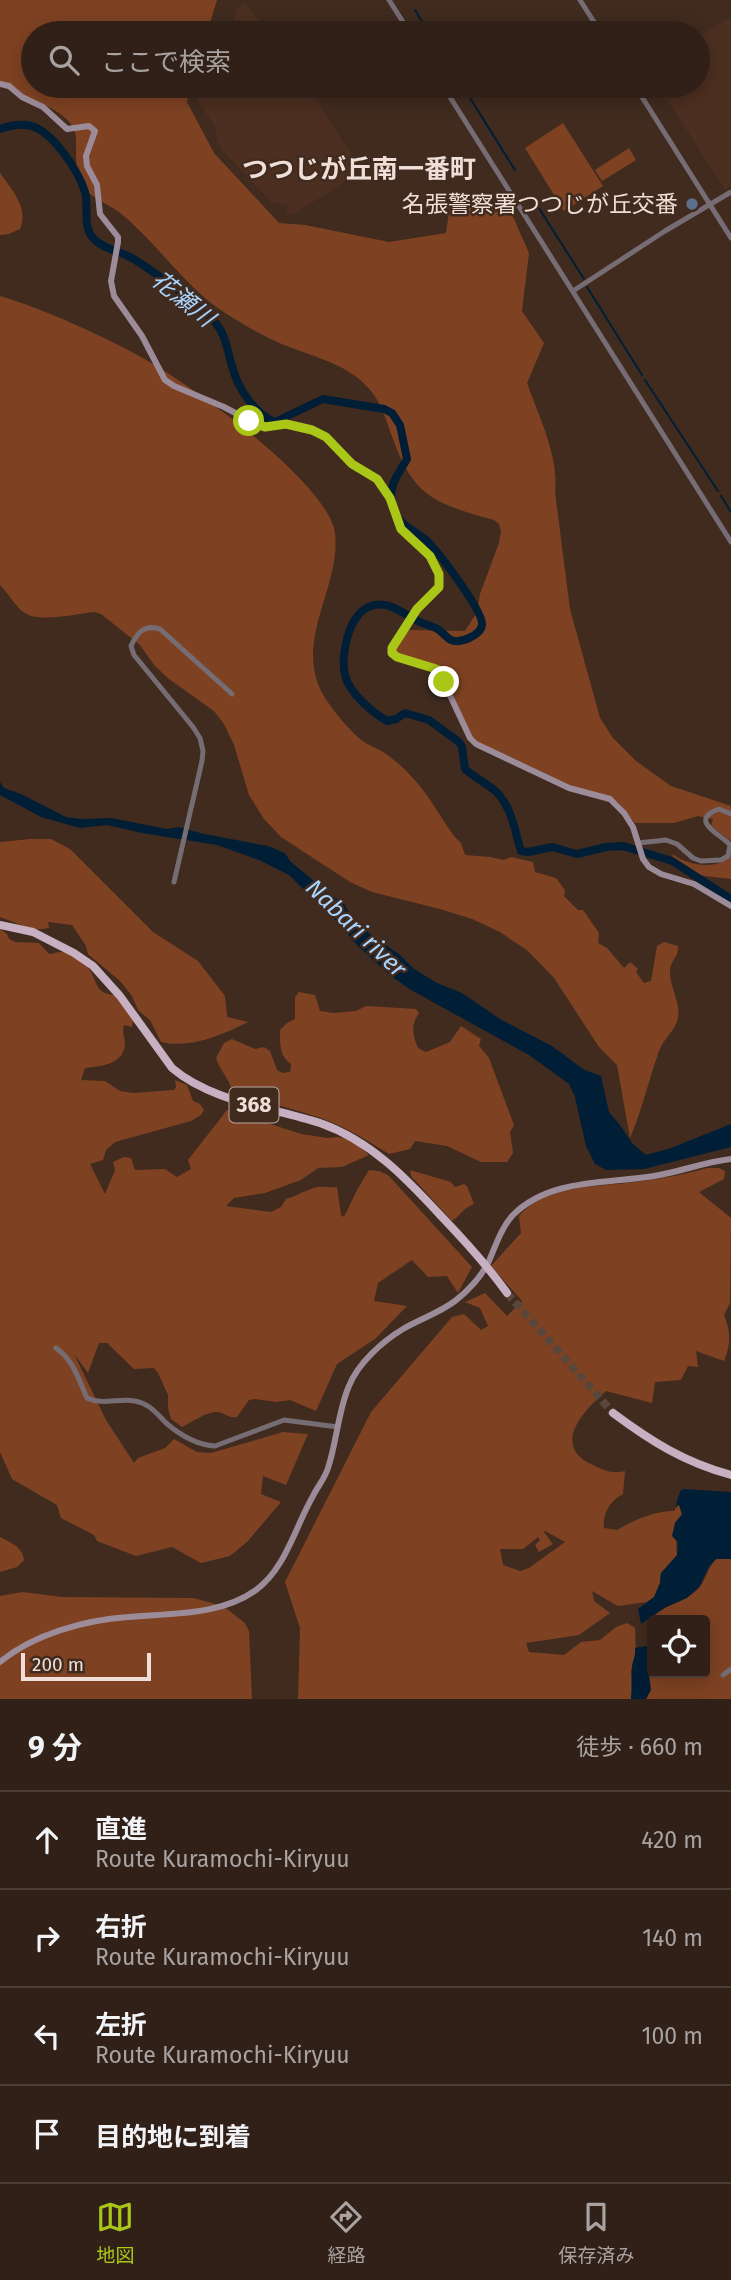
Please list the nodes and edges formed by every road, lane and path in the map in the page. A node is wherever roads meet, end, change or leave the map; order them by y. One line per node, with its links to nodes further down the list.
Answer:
1 (390, 0): 3 (street)
2 (580, 0): 4 (street)
3 (403, 21)
4 (593, 21)
5 (0, 84): 6 (main road)
6 (21, 96)
7 (24, 98): 17 (main road)
8 (451, 98): 13 (street)
9 (642, 98): 11 (street)
10 (731, 192): 11 (street)
11 (710, 205): 12 (street); 13 (street)
12 (731, 237)
13 (573, 291): 14 (street)
14 (731, 542)
15 (232, 694): 18 (street)
16 (731, 814): 17 (street)
17 (638, 843): 19 (main road)
18 (174, 882)
19 (731, 906)
20 (0, 925): 22 (highway, 368)
21 (731, 1159): 22 (main road)
22 (487, 1265): 23 (highway, 368); 26 (main road)
23 (507, 1293)
24 (56, 1348): 26 (street)
25 (613, 1413): 27 (highway)
26 (338, 1427): 28 (main road)
27 (731, 1475)
28 (0, 1662)
29 (731, 1669): 30 (street)
30 (723, 1675)

